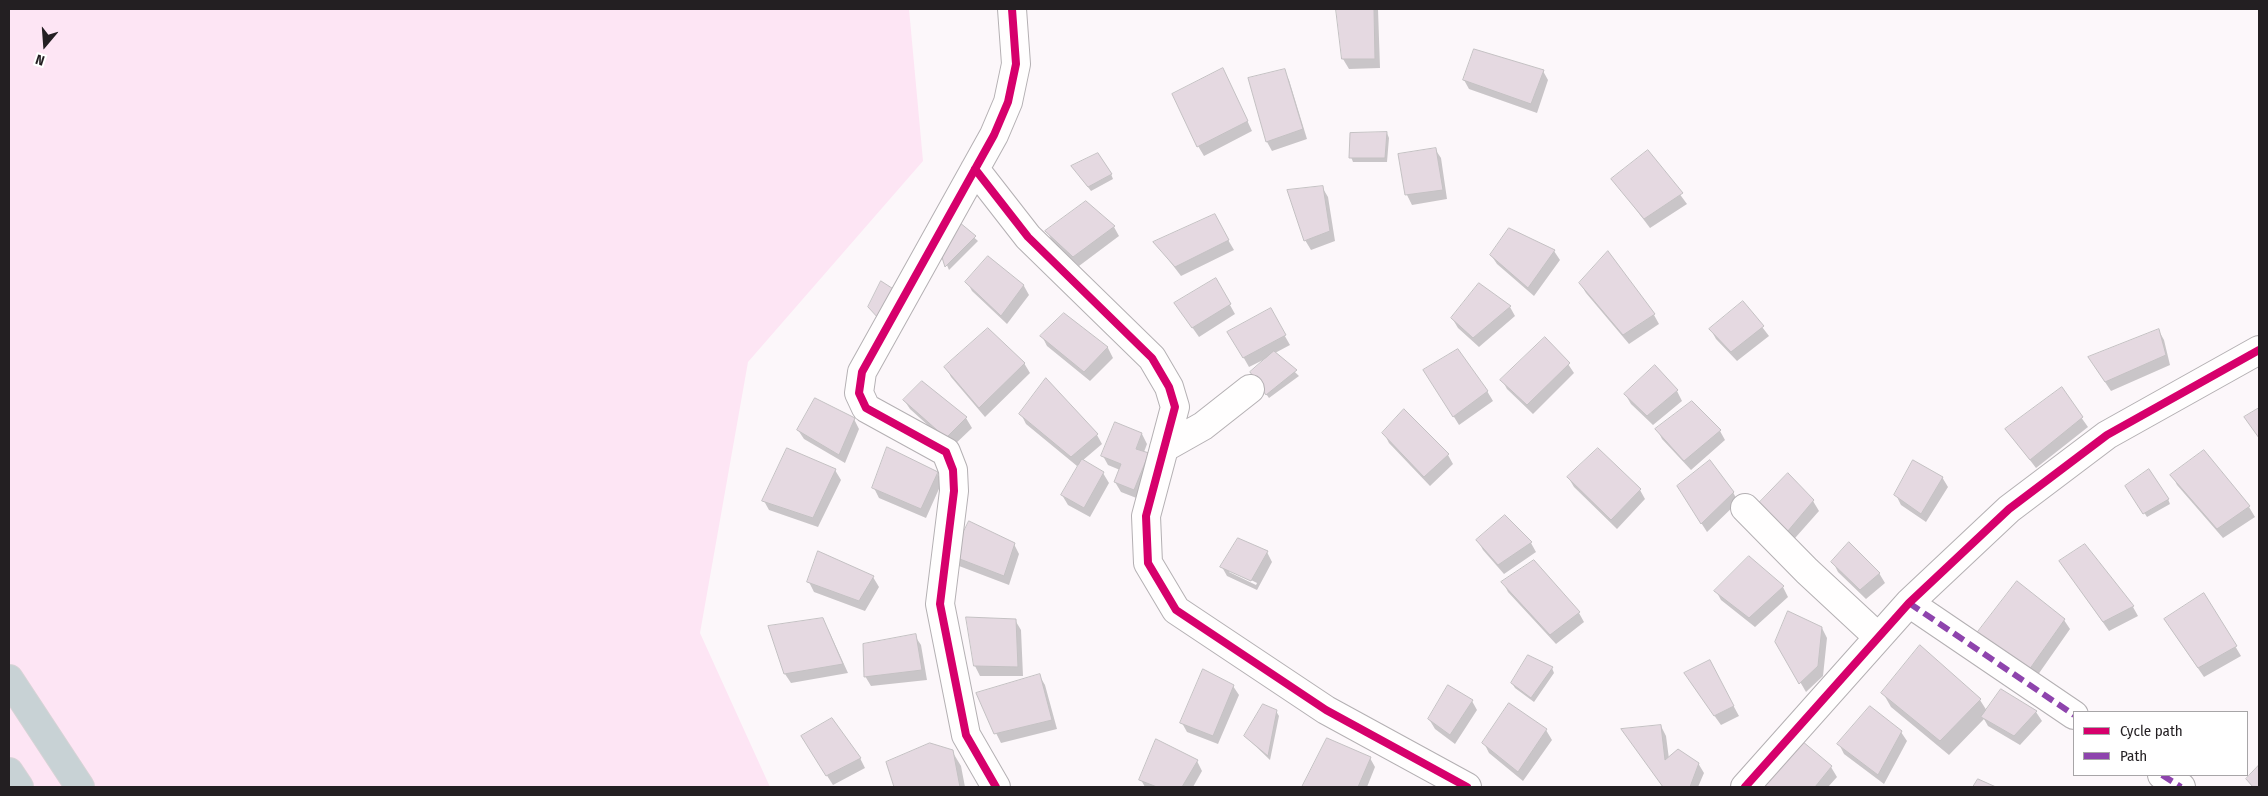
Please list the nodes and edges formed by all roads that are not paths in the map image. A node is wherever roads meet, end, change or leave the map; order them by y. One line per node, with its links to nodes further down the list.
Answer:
1 (1012, 9): 2 (street)
2 (975, 169): 5 (street); 15 (street)
3 (2259, 350): 7 (street)
4 (1250, 389): 5 (street)
5 (1164, 448): 16 (street)
6 (1745, 508): 8 (street)
7 (1909, 603): 8 (street); 10 (street)
8 (1878, 637): 17 (street)
9 (9, 679): 14 (highway)
10 (2073, 714)
11 (9, 772): 13 (highway)
12 (2164, 776): 18 (street)
13 (19, 787)
14 (80, 787)
15 (996, 787)
16 (1467, 787)
17 (1745, 787)
18 (2181, 787)

